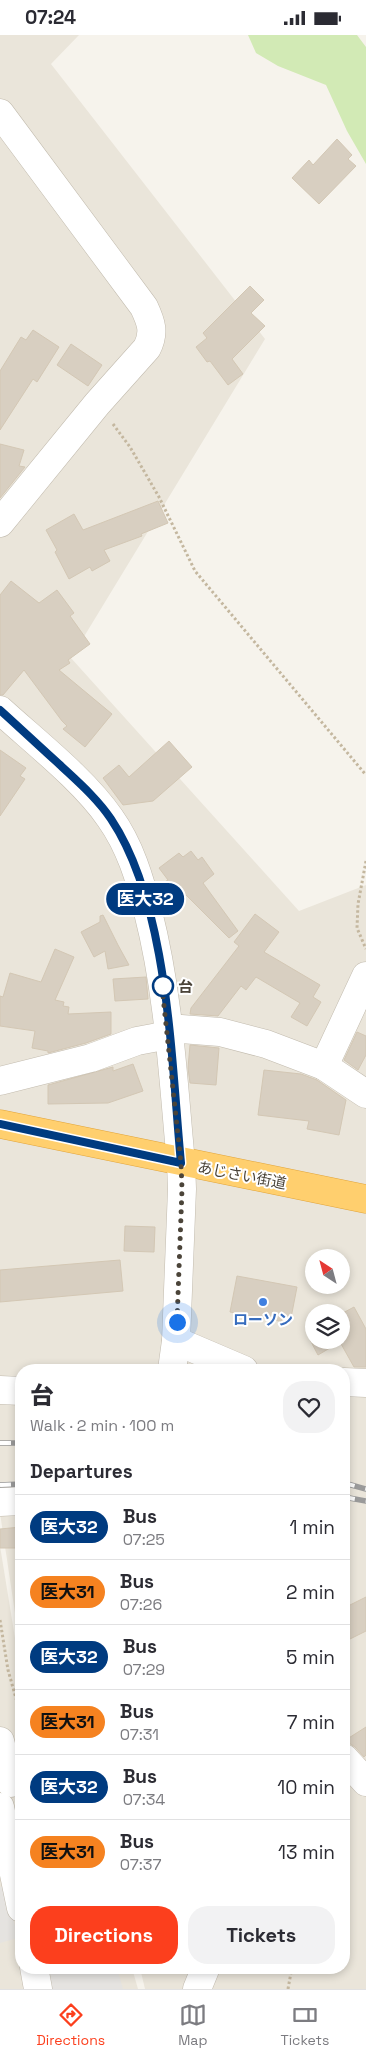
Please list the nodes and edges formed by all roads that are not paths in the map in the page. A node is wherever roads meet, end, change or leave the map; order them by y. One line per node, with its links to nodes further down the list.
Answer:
1 (0, 113): 2 (street)
2 (0, 523)
3 (3, 719): 5 (street)
4 (366, 977): 6 (street)
5 (168, 1031): 6 (street); 7 (street); 10 (street)
6 (324, 1066): 8 (street)
7 (0, 1081)
8 (366, 1094)
9 (0, 1124): 10 (highway, あじさい街道)
10 (181, 1163): 11 (highway, あじさい街道); 12 (street)
11 (366, 1199)
12 (176, 1341): 13 (street); 14 (street)
13 (173, 1364)
14 (230, 1364)
15 (350, 1383): 16 (street)
16 (366, 1383)
17 (0, 1390): 18 (street)
18 (15, 1391)
19 (15, 1501): 20 (street)
20 (0, 1502)
21 (0, 1741): 24 (street)
22 (350, 1765): 23 (street)
23 (366, 1782)
24 (8, 1789): 25 (street)
25 (15, 1853)
26 (35, 1974): 28 (street)
27 (203, 1974): 29 (street)
28 (38, 1989)
29 (197, 1989)

